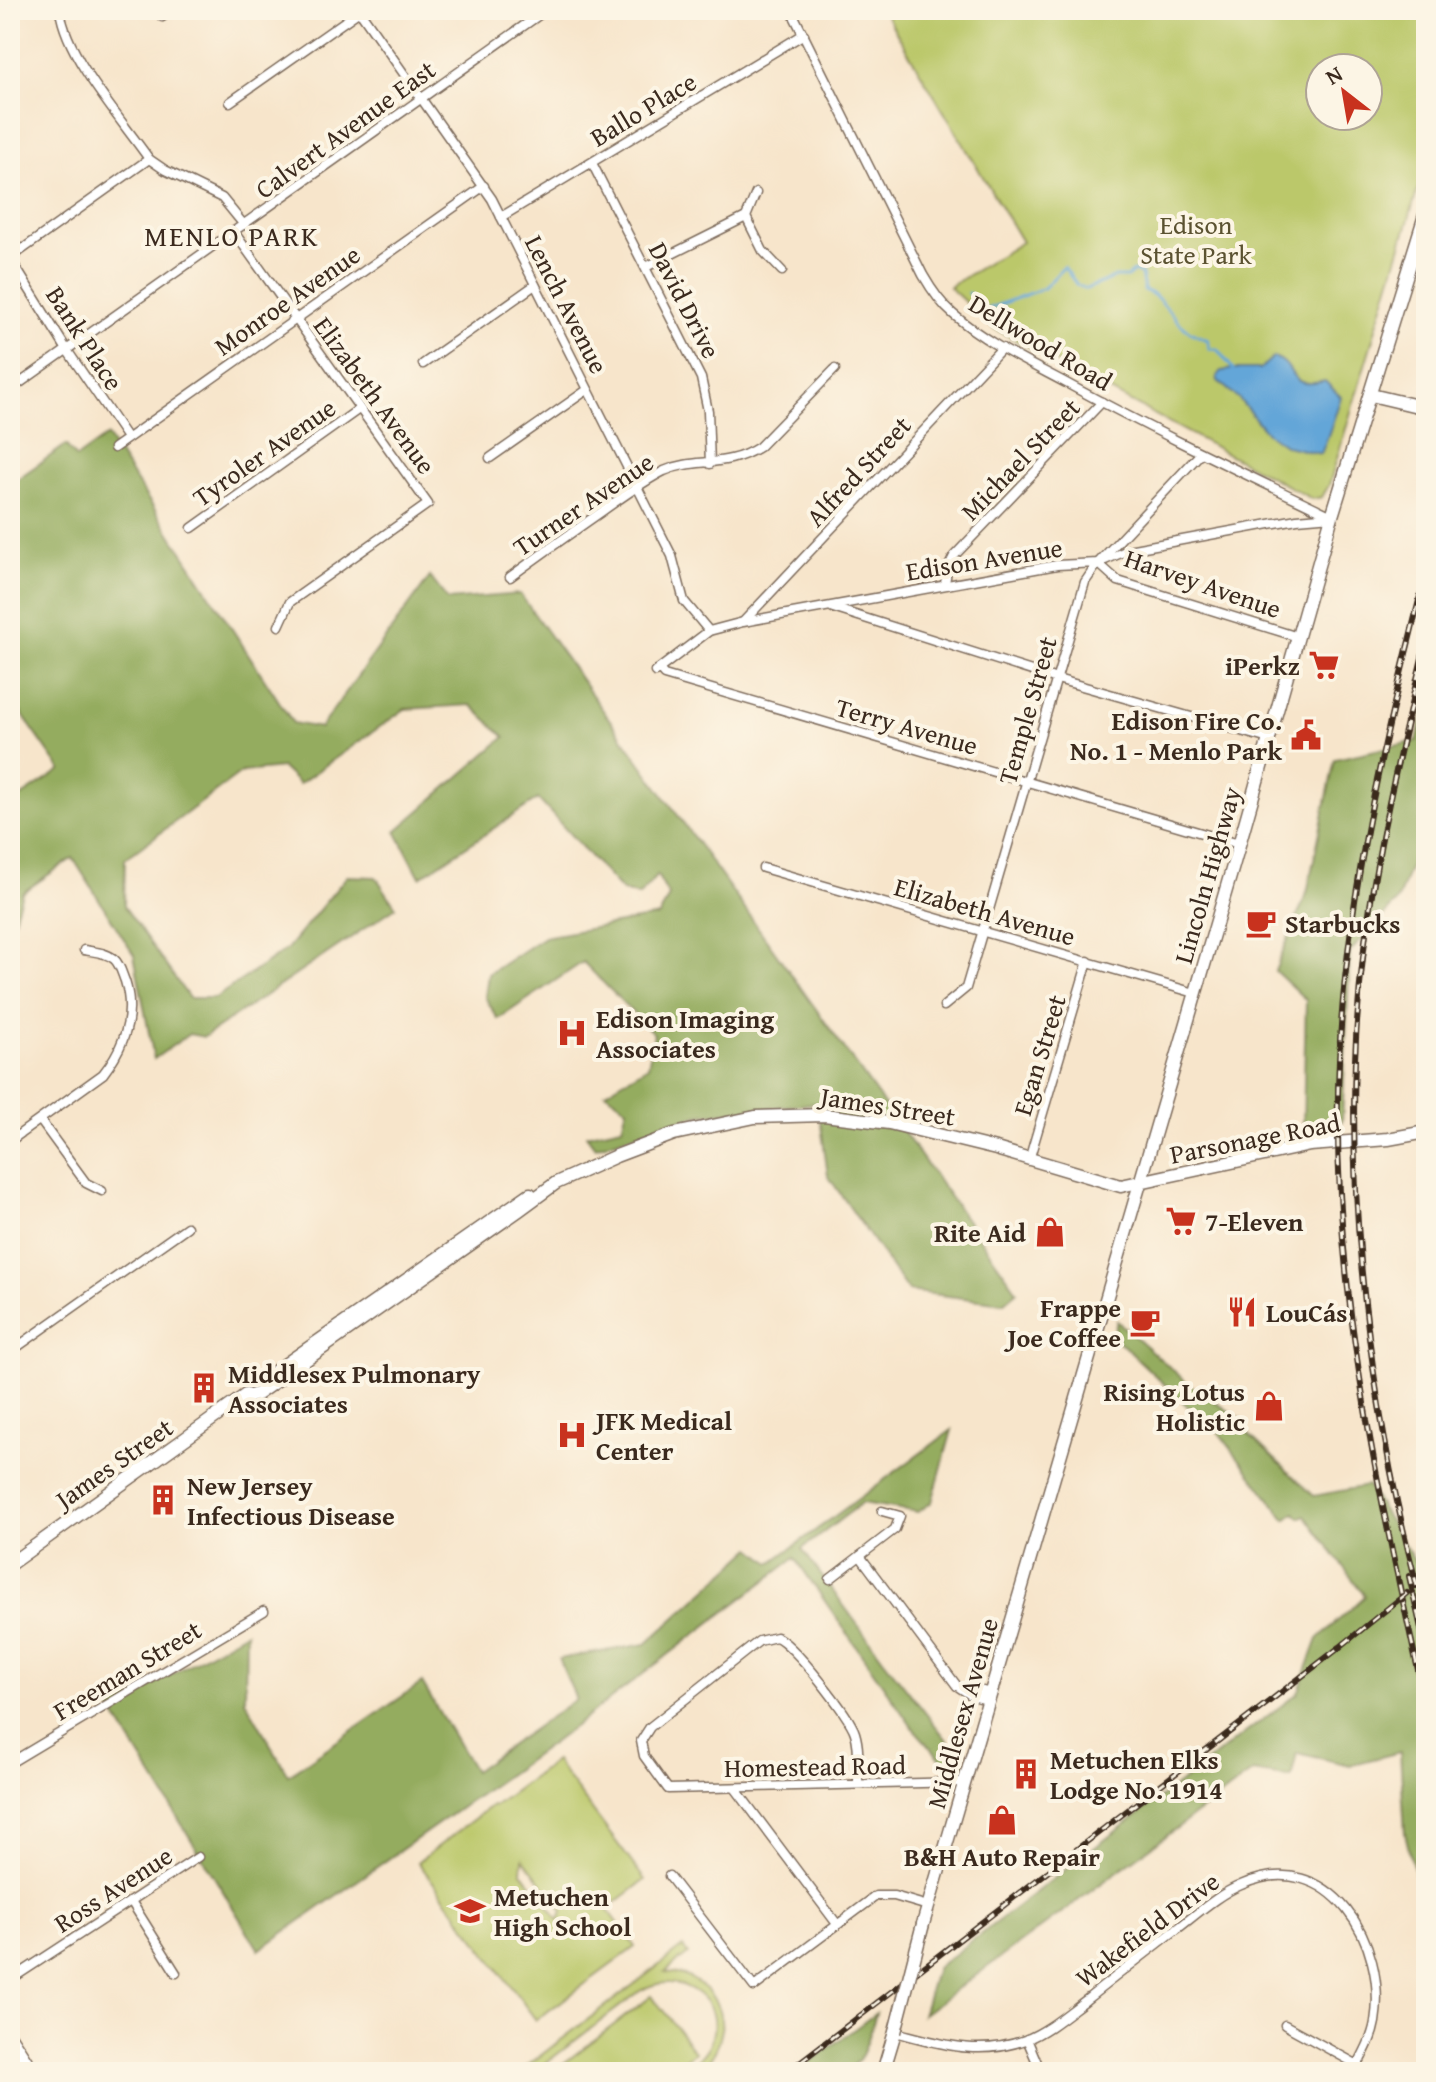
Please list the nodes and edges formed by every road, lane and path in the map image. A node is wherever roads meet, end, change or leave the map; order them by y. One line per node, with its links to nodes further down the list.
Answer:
1 (60, 10): 10 (street)
2 (173, 10): 6 (street)
3 (360, 10): 8 (street, Lench Avenue); 9 (street)
4 (546, 10): 8 (street, Calvert Avenue East)
5 (791, 10): 7 (street, Dellwood Road)
6 (162, 17)
7 (804, 34): 11 (street, Ballo Place); 23 (street, Dellwood Road)
8 (422, 98): 12 (street, Lench Avenue); 17 (street, Calvert Avenue East)
9 (230, 102)
10 (149, 159): 17 (street); 24 (street, Bank Place)
11 (592, 163): 15 (street, Ballo Place); 19 (street, David Drive)
12 (484, 186): 15 (street, Lench Avenue); 22 (street, Monroe Avenue)
13 (756, 193): 16 (street)
14 (1426, 212): 29 (main road, Lincoln Highway)
15 (501, 217): 21 (street, Lench Avenue)
16 (746, 217): 19 (street); 20 (street)
17 (244, 225): 18 (street, Calvert Avenue East)
18 (234, 232): 22 (street, Elizabeth Avenue); 24 (street, Calvert Avenue East)
19 (646, 267): 37 (street, David Drive)
20 (782, 271)
21 (535, 285): 25 (street); 28 (street, Lench Avenue)
22 (295, 319): 32 (street, Elizabeth Avenue); 33 (street, Monroe Avenue)
23 (1002, 348): 30 (street, Dellwood Road); 45 (street, Alfred Street)
24 (67, 350): 27 (street, Calvert Avenue East); 33 (street, Bank Place)
25 (423, 364)
26 (835, 369): 37 (street, Turner Avenue)
27 (10, 390)
28 (587, 390): 36 (street); 38 (street, Lench Avenue)
29 (1371, 395): 31 (main road); 39 (main road, Lincoln Highway)
30 (1102, 402): 35 (street, Dellwood Road); 43 (street, Michael Street)
31 (1426, 408)
32 (359, 409): 40 (street, Tyroler Avenue); 46 (street, Elizabeth Avenue)
33 (127, 438): 34 (street, Monroe Avenue)
34 (114, 448)
35 (1201, 453): 39 (street, Dellwood Road); 41 (street, Temple Street)
36 (490, 458)
37 (710, 464): 38 (street, Turner Avenue)
38 (637, 487): 42 (street, Turner Avenue); 47 (street, Lench Avenue)
39 (1332, 516): 41 (street, Edison Avenue); 48 (main road, Lincoln Highway)
40 (192, 528)
41 (1098, 563): 43 (street, Edison Avenue); 48 (street, Harvey Avenue); 50 (street, Temple Street)
42 (510, 577)
43 (945, 584): 44 (street, Edison Avenue)
44 (830, 607): 45 (street, Edison Avenue); 50 (street)
45 (743, 622): 47 (street, Edison Avenue)
46 (279, 626)
47 (709, 631): 49 (street, Edison Avenue)
48 (1298, 637): 51 (main road, Lincoln Highway)
49 (657, 671): 52 (street, Terry Avenue)
50 (1057, 679): 51 (street); 52 (street, Temple Street)
51 (1269, 739): 53 (main road, Lincoln Highway)
52 (1027, 782): 53 (street, Terry Avenue); 55 (street, Temple Street)
53 (1239, 844): 58 (main road, Lincoln Highway)
54 (763, 868): 55 (street, Elizabeth Avenue)
55 (983, 931): 57 (street, Elizabeth Avenue); 59 (street, Temple Street)
56 (84, 950): 60 (street)
57 (1088, 961): 58 (street, Elizabeth Avenue); 63 (street, Egan Street)
58 (1195, 993): 64 (main road, Lincoln Highway)
59 (944, 1006)
60 (40, 1120): 62 (street); 65 (street)
61 (1426, 1132): 64 (main road, Parsonage Road)
62 (10, 1141)
63 (1029, 1160): 64 (main road, James Street); 71 (main road, James Street)
64 (1139, 1184): 68 (main road, Lincoln Highway)
65 (102, 1191)
66 (187, 1227): 67 (street)
67 (10, 1352)
68 (1086, 1367): 74 (main road, Middlesex Avenue)
69 (882, 1511): 70 (street)
70 (860, 1556): 72 (street); 74 (street)
71 (12, 1558)
72 (830, 1579)
73 (264, 1611): 75 (street, Freeman Street)
74 (990, 1696): 76 (main road, Middlesex Avenue)
75 (10, 1763)
76 (964, 1782): 77 (street, Homestead Road); 82 (main road, Middlesex Avenue)
77 (858, 1784): 78 (street, Homestead Road); 78 (street, Homestead Road)
78 (735, 1788): 83 (street)
79 (198, 1857): 81 (street, Ross Avenue)
80 (669, 1876): 83 (street)
81 (131, 1901): 84 (street); 85 (street, Ross Avenue)
82 (928, 1906): 83 (street); 87 (main road, Middlesex Avenue, bridge)
83 (837, 1924)
84 (176, 1973)
85 (10, 1980)
86 (1285, 2025): 90 (street)
87 (895, 2032): 88 (street, Wakefield Drive); 92 (main road, Middlesex Avenue)
88 (1027, 2039): 90 (street, Wakefield Drive); 93 (street)
89 (12, 2044): 91 (main road)
90 (1356, 2068)
91 (33, 2072)
92 (883, 2072)
93 (1041, 2072)

